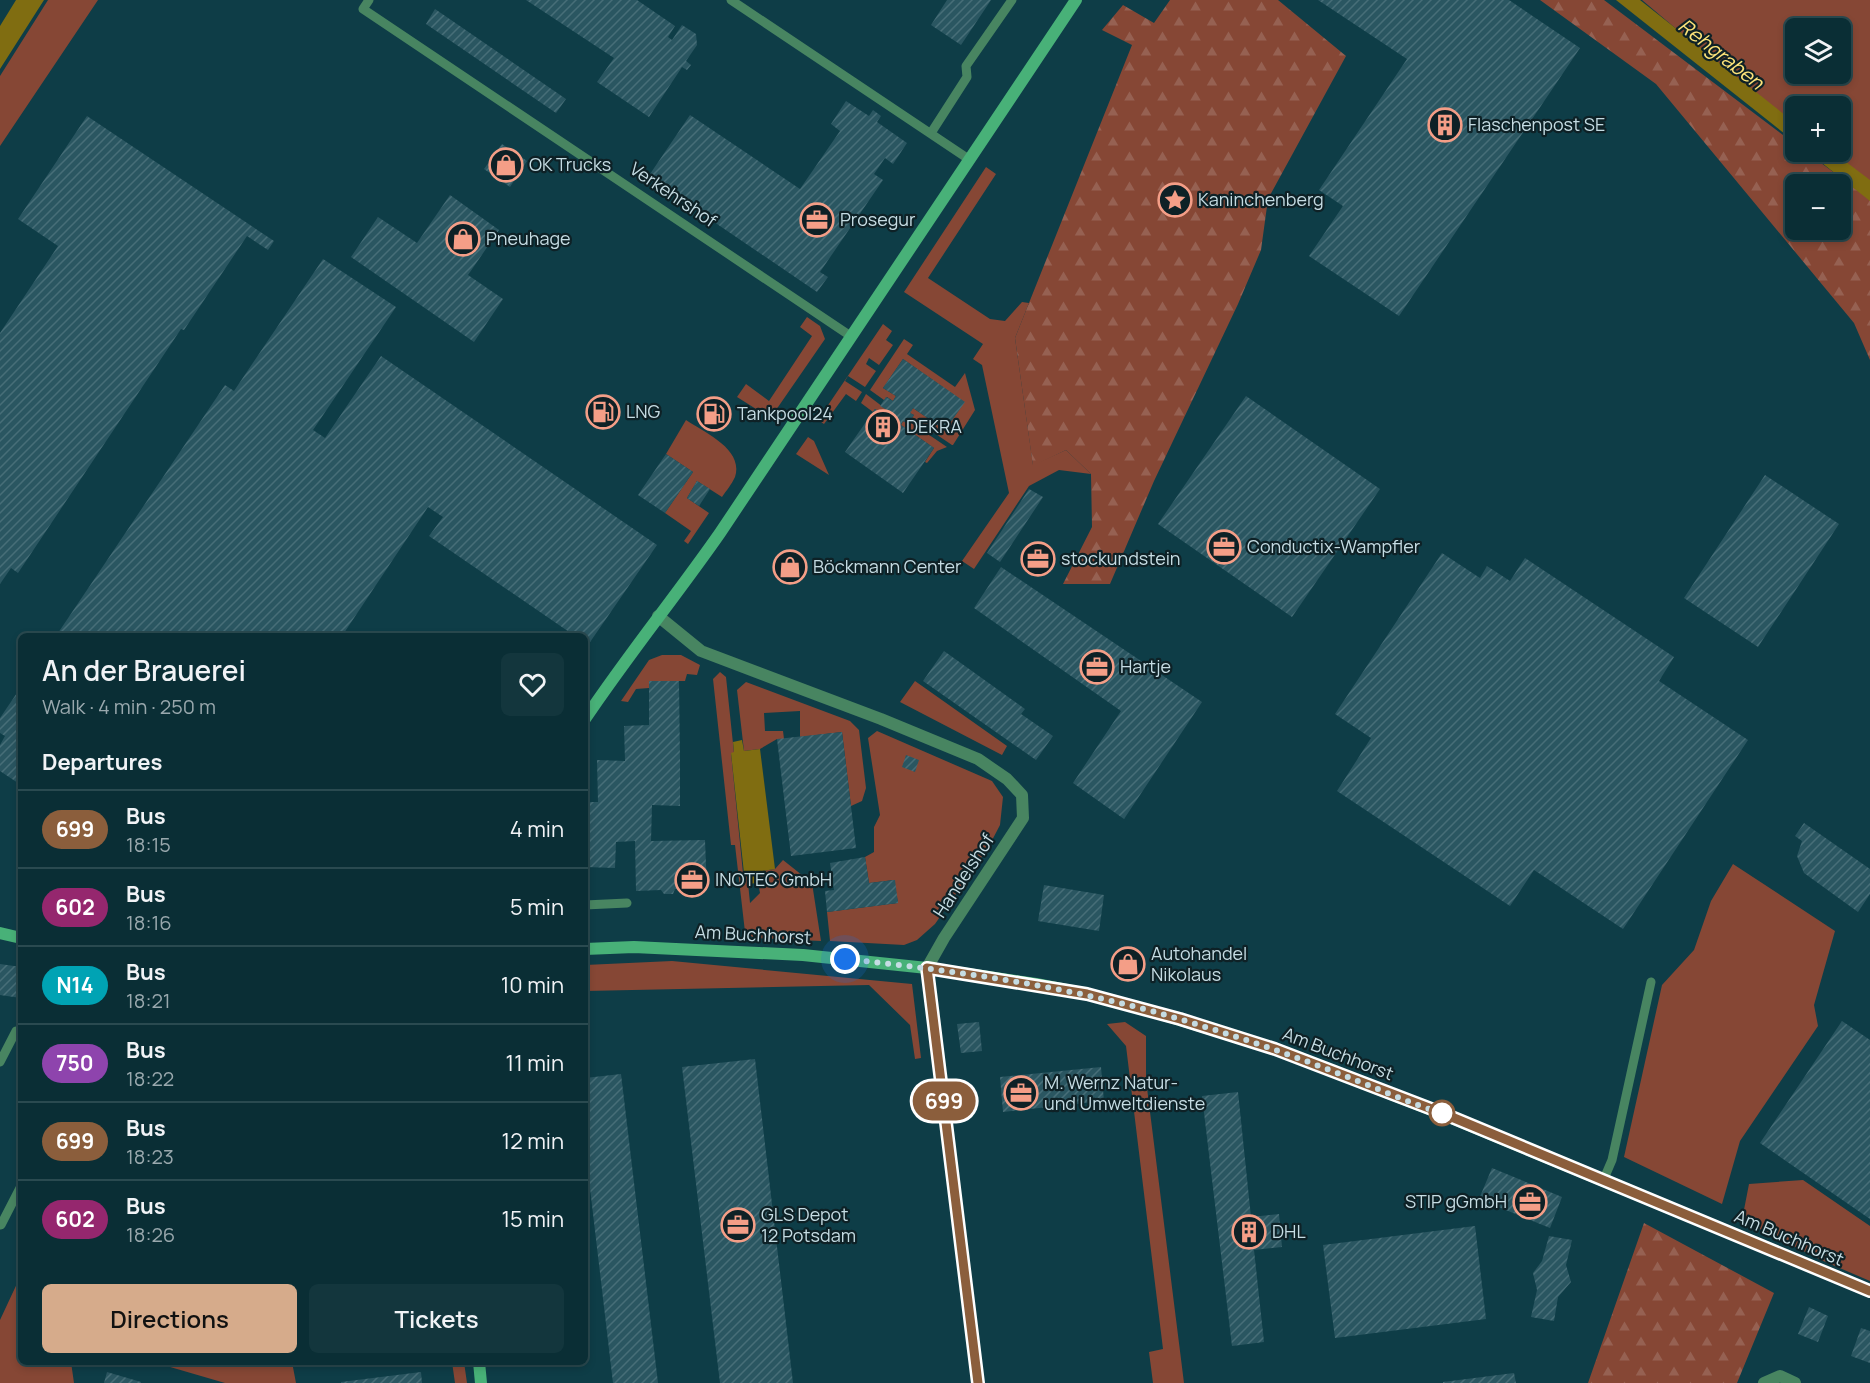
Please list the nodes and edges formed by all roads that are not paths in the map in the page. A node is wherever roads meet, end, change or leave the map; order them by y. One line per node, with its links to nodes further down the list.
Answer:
1 (369, 0): 7 (lane, Verkehrshof)
2 (731, 0): 5 (lane)
3 (1012, 0): 5 (lane)
4 (1076, 0): 6 (main road)
5 (931, 133): 6 (lane)
6 (970, 160): 7 (main road)
7 (852, 337): 8 (main road)
8 (658, 616): 9 (main road); 15 (street, Handelshof)
9 (588, 714)
10 (627, 903): 11 (lane)
11 (588, 905)
12 (0, 933): 13 (main road)
13 (18, 937)
14 (588, 949): 15 (main road, Am Buchhorst)
15 (927, 968): 19 (main road, Am Buchhorst); 25 (street)
16 (1652, 982): 19 (lane)
17 (16, 1031): 18 (lane)
18 (0, 1062)
19 (1603, 1181): 22 (main road, Am Buchhorst)
20 (18, 1192): 21 (lane)
21 (0, 1224)
22 (1870, 1291)
23 (478, 1365): 24 (main road)
24 (481, 1383)
25 (978, 1383)
26 (1764, 1383): 27 (street)
27 (1795, 1383)

